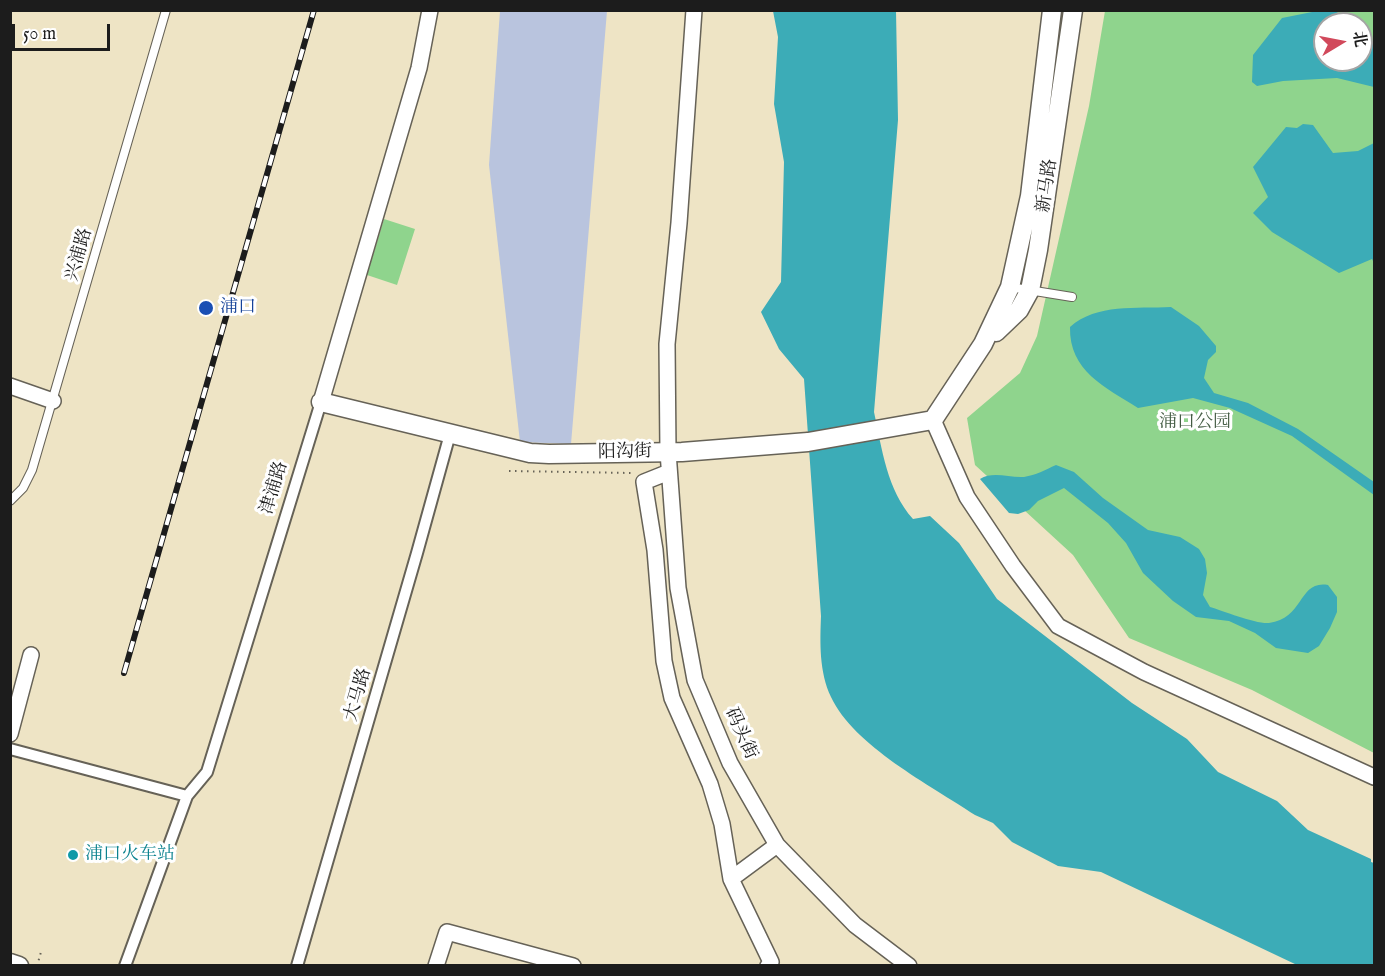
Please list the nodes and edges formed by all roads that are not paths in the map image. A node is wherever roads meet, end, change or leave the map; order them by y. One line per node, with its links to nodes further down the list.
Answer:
1 (166, 10): 11 (lane, 兴浦路)
2 (430, 10): 12 (street, 津浦路)
3 (694, 10): 15 (street, 码头街)
4 (1052, 10): 6 (street, 新马路)
5 (1073, 10): 7 (street, 新马路)
6 (1010, 287): 7 (lane); 9 (street, 新马路)
7 (1030, 290): 8 (lane); 9 (street, 新马路)
8 (1072, 297)
9 (983, 344): 13 (street, 新马路)
10 (10, 386): 11 (street)
11 (53, 401): 17 (lane, 兴浦路)
12 (321, 402): 14 (street, 阳沟街); 22 (street, 津浦路)
13 (933, 420): 15 (street, 阳沟街); 21 (street)
14 (450, 434): 15 (street, 阳沟街); 28 (street, 大马路)
15 (668, 452): 16 (street, 码头街)
16 (669, 472): 23 (street, 码头街); 24 (street)
17 (10, 501)
18 (32, 656): 19 (street)
19 (10, 734)
20 (10, 749): 22 (street)
21 (1374, 777)
22 (187, 796): 27 (street, 津浦路)
23 (777, 846): 24 (street); 32 (street, 码头街)
24 (731, 879): 31 (street)
25 (10, 963): 26 (street)
26 (19, 966)
27 (125, 966)
28 (297, 966)
29 (436, 966): 30 (street)
30 (573, 966)
31 (768, 966)
32 (909, 966)

